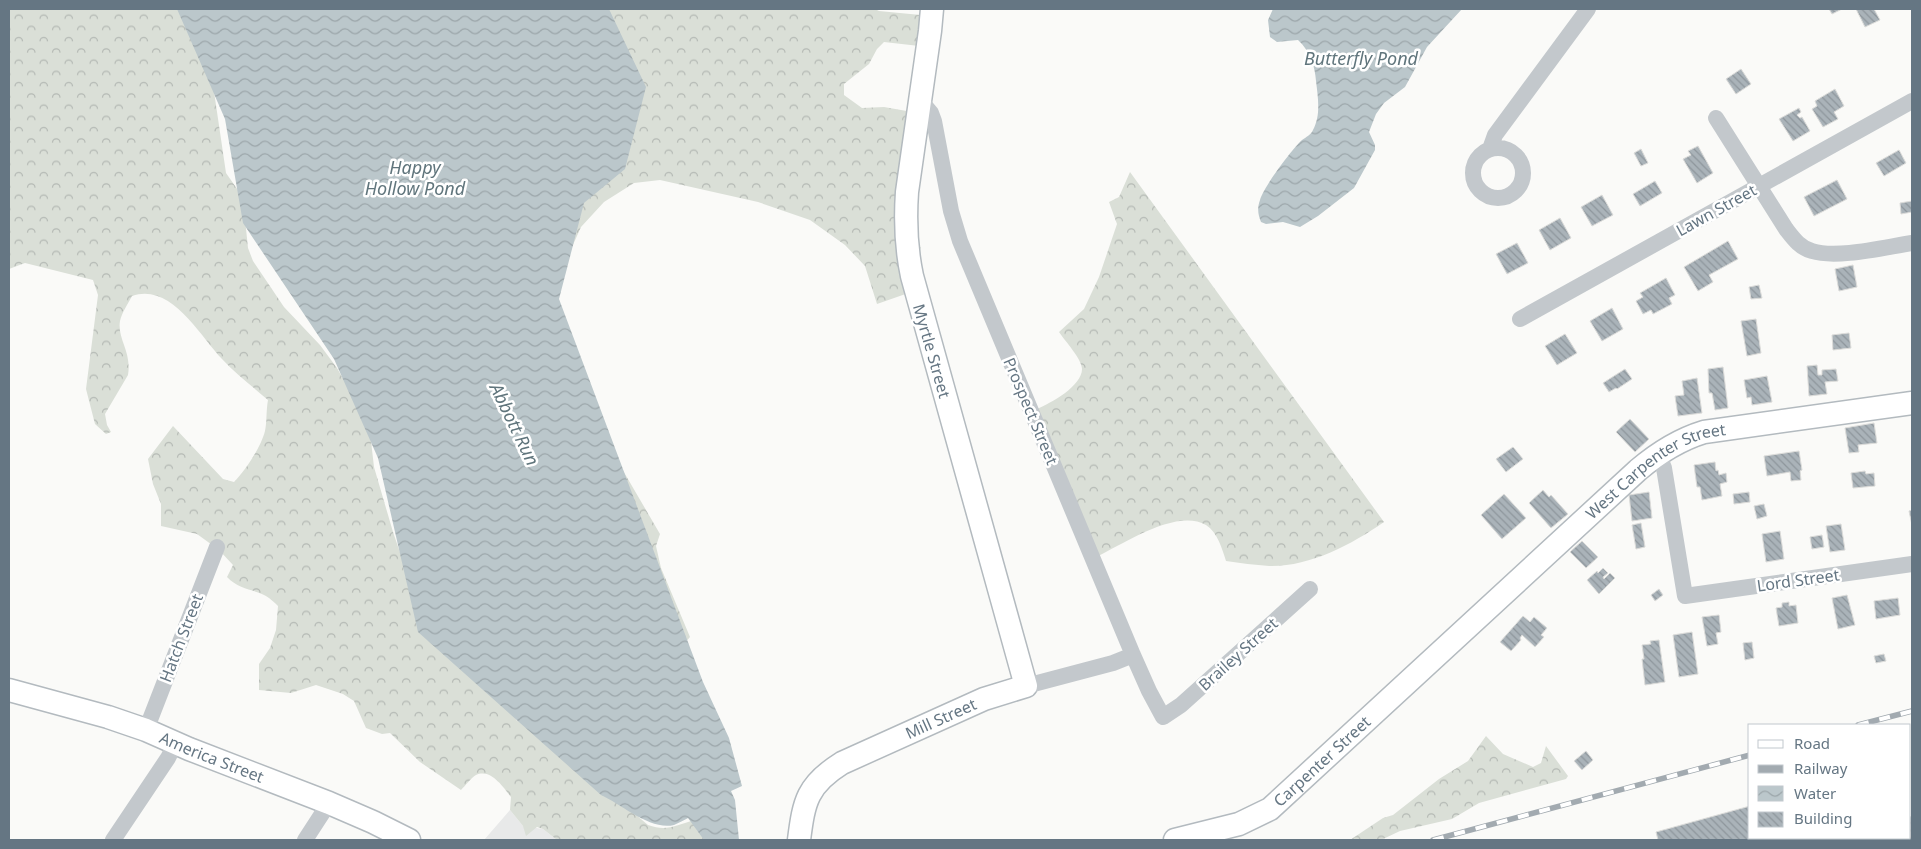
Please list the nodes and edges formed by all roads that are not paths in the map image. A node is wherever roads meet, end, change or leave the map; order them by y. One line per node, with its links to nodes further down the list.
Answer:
1 (932, 9): 3 (street, Myrtle Street)
2 (1588, 9): 6 (street)
3 (920, 100): 16 (street, Prospect Street); 17 (street, Myrtle Street)
4 (1912, 101): 7 (street, Lawn Street)
5 (1716, 118): 7 (street)
6 (1490, 149)
7 (1760, 186): 8 (street); 9 (street, Lawn Street)
8 (1912, 243)
9 (1520, 319)
10 (1912, 403): 11 (street, West Carpenter Street)
11 (1658, 453): 13 (street, Lord Street); 15 (street, West Carpenter Street)
12 (217, 547): 20 (street, Hatch Street)
13 (1912, 564)
14 (1310, 589): 19 (street, Brailey Street)
15 (1449, 644): 27 (street, Carpenter Street)
16 (1133, 655): 17 (street, Mill Street); 19 (street, Prospect Street)
17 (1026, 686): 26 (street, Mill Street)
18 (9, 690): 20 (street, America Street)
19 (1163, 717)
20 (146, 730): 21 (street, America Street)
21 (175, 744): 22 (street, America Street); 23 (street)
22 (329, 803): 24 (street); 25 (street, America Street)
23 (113, 840)
24 (305, 840)
25 (409, 840)
26 (799, 840)
27 (1175, 840)

